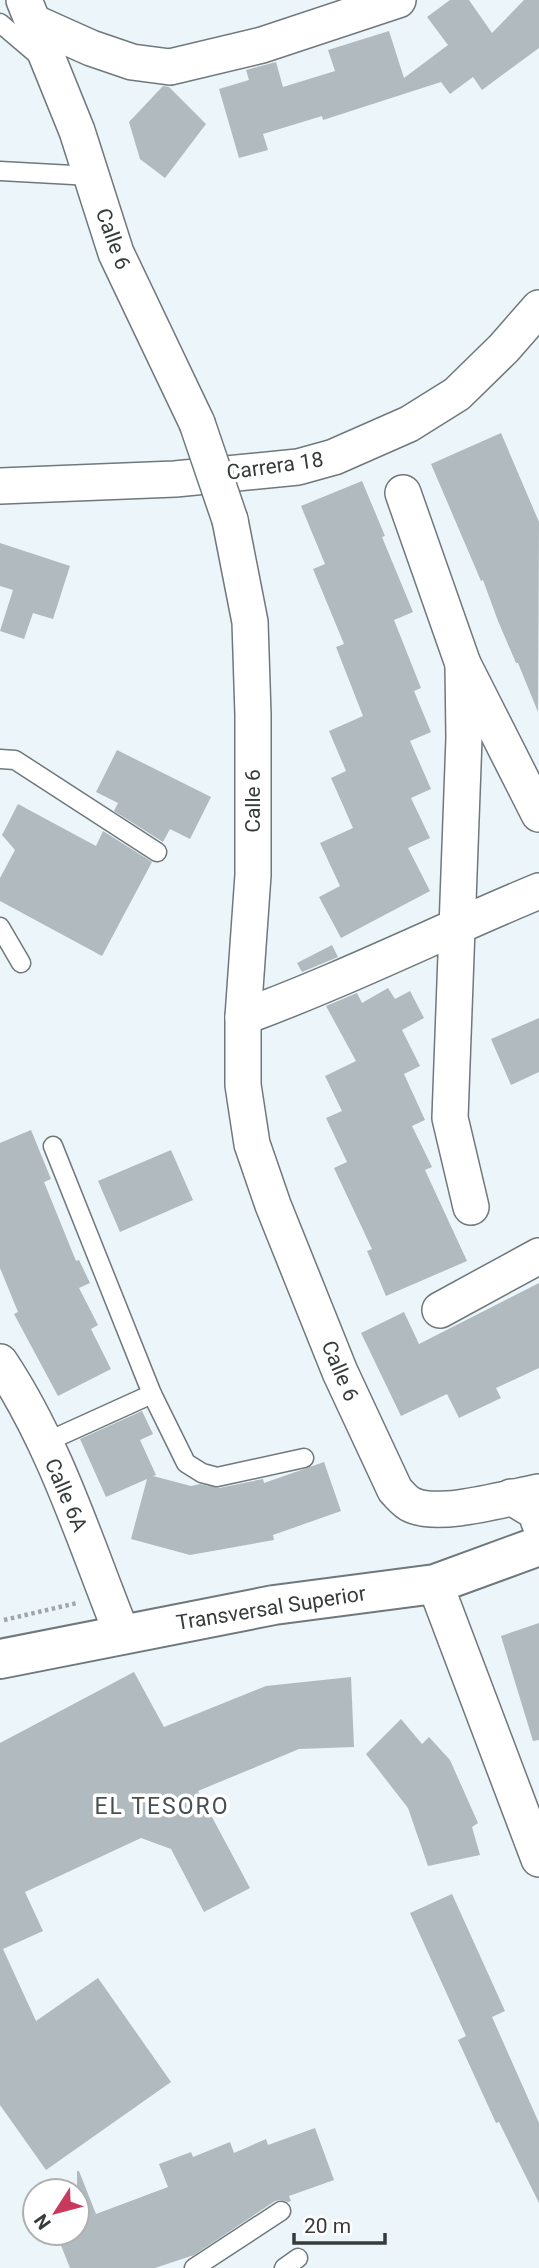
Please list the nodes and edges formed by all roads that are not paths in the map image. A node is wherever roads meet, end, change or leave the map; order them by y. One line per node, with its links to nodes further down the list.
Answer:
1 (398, 0): 2 (street)
2 (19, 15): 4 (street, Calle 6)
3 (0, 171): 4 (lane)
4 (91, 176): 16 (street, Calle 6, bridge)
5 (539, 308): 6 (street, Carrera 18)
6 (0, 486)
7 (403, 493): 8 (street)
8 (463, 664): 10 (street); 13 (street)
9 (0, 759): 11 (lane)
10 (539, 814)
11 (157, 852)
12 (539, 891): 13 (street)
13 (458, 925): 16 (street); 18 (street)
14 (0, 927): 15 (lane)
15 (21, 963)
16 (243, 1017): 25 (street, Calle 6)
17 (53, 1146): 22 (lane)
18 (471, 1206)
19 (539, 1256): 20 (street)
20 (440, 1310)
21 (0, 1362): 23 (street, Calle 6A)
22 (152, 1394): 23 (lane); 24 (lane)
23 (44, 1443): 28 (street, Calle 6A)
24 (304, 1458)
25 (525, 1495): 26 (street, Calle 6)
26 (538, 1536): 27 (main road, Transversal Superior)
27 (435, 1584): 28 (main road, Transversal Superior); 30 (street)
28 (122, 1634): 29 (main road, Transversal Superior)
29 (0, 1659)
30 (536, 1840)
31 (281, 2211): 32 (lane)
32 (194, 2268)

